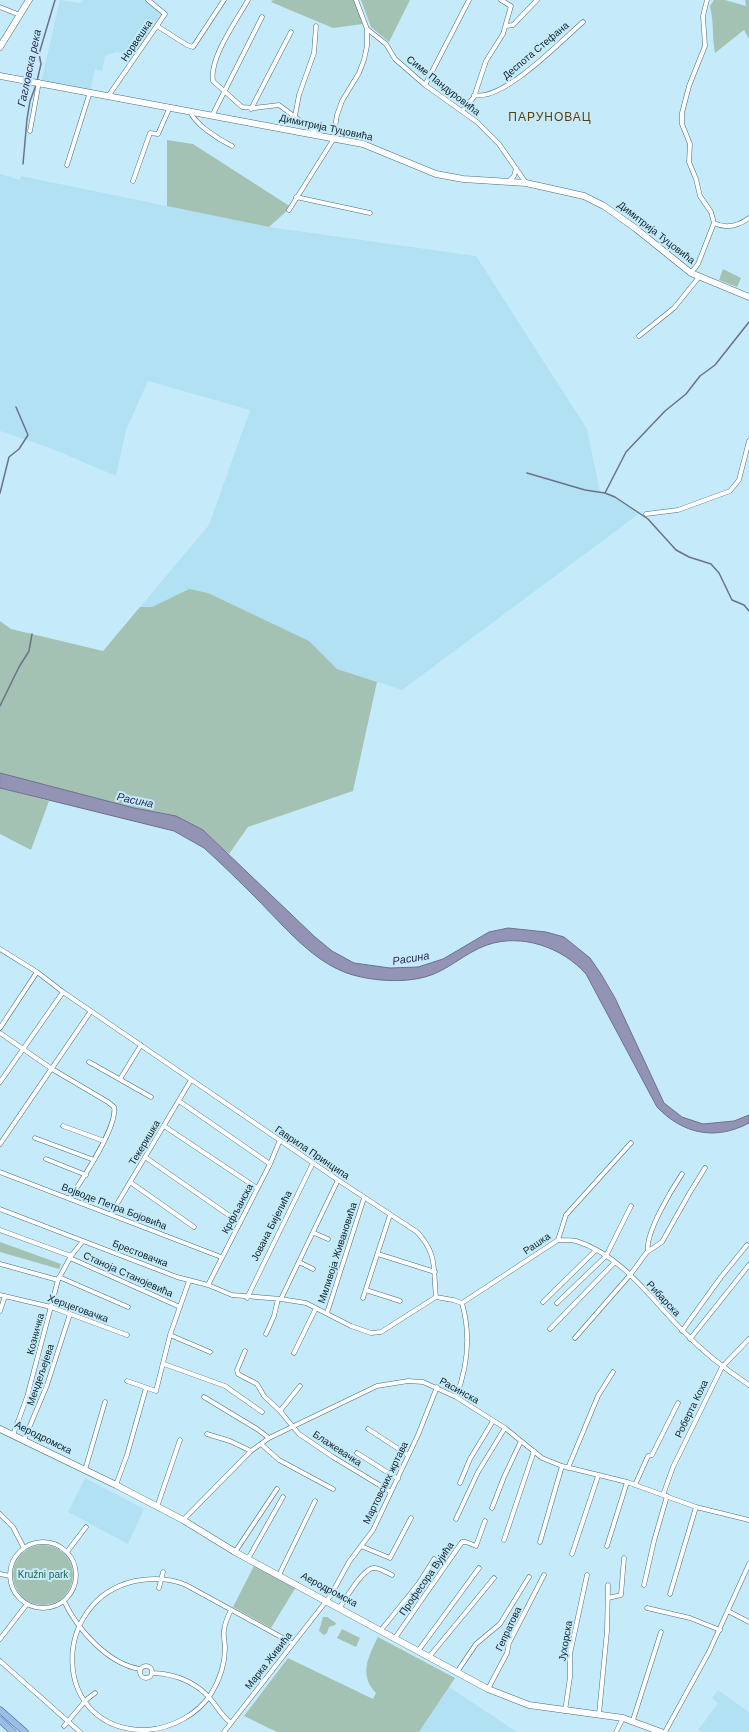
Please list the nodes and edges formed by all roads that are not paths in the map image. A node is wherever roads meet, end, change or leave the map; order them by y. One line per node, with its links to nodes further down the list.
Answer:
1 (29, 0): 11 (street)
2 (148, 0): 14 (street, Норвешка)
3 (224, 0): 14 (street)
4 (248, 0): 25 (street)
5 (356, 0): 17 (street)
6 (469, 0): 24 (street)
7 (501, 0): 16 (street)
8 (537, 0): 16 (street)
9 (706, 0): 48 (street)
10 (0, 7): 11 (street)
11 (20, 15): 21 (street)
12 (262, 17): 25 (street)
13 (583, 22): 28 (street, Деспота Стефана)
14 (157, 26): 27 (street, Норвешка)
15 (316, 26): 34 (street)
16 (506, 26): 28 (street)
17 (367, 29): 19 (street, Симе Пандуровића); 20 (street)
18 (290, 32): 30 (street)
19 (378, 37): 20 (street); 24 (street, Симе Пандуровића)
20 (367, 46): 37 (street)
21 (0, 47)
22 (0, 76): 23 (street, Димитрија Туцовића)
23 (40, 82): 26 (street, Димитрија Туцовића); 35 (street)
24 (425, 85): 32 (street, Симе Пандуровића)
25 (224, 90): 30 (street); 33 (street)
26 (90, 92): 27 (street, Димитрија Туцовића); 39 (street)
27 (109, 95): 29 (street, Димитрија Туцовића)
28 (474, 95): 32 (street)
29 (170, 107): 31 (street, Димитрија Туцовића); 41 (street)
30 (251, 108): 34 (street)
31 (190, 111): 33 (street, Димитрија Туцовића); 38 (street)
32 (462, 111): 40 (street, Симе Пандуровића)
33 (212, 116): 36 (street, Димитрија Туцовића)
34 (295, 116): 36 (street)
35 (30, 131)
36 (321, 137): 37 (street, Димитрија Туцовића)
37 (333, 140): 42 (street, Димитрија Туцовића); 44 (street)
38 (232, 146)
39 (67, 165)
40 (516, 168): 42 (street); 43 (street, Симе Пандуровића)
41 (133, 181)
42 (509, 181): 43 (street, Димитрија Туцовића)
43 (526, 183): 49 (street, Димитрија Туцовића)
44 (296, 197): 45 (street); 46 (street)
45 (289, 210)
46 (370, 213)
47 (749, 218): 48 (street)
48 (714, 223): 49 (street)
49 (690, 273): 50 (street, Димитрија Туцовића)
50 (699, 277): 51 (street, Димитрија Туцовића); 52 (street, Димитрија Туцовића)
51 (749, 297)
52 (639, 336)
53 (749, 441): 54 (street)
54 (646, 514)
55 (0, 949): 56 (street, Гаврила Принципа)
56 (37, 972): 57 (street, Гаврила Принципа); 59 (street)
57 (63, 992): 58 (street, Гаврила Принципа); 62 (street)
58 (91, 1011): 61 (street, Гаврила Принципа); 64 (street)
59 (0, 1028)
60 (0, 1033): 62 (street)
61 (141, 1045): 65 (street); 66 (street, Гаврила Принципа)
62 (23, 1050): 64 (street); 67 (street)
63 (89, 1062): 65 (street)
64 (52, 1069): 74 (street); 76 (street)
65 (120, 1079): 68 (street)
66 (191, 1080): 69 (street, Текеришка); 73 (street, Гаврила Принципа)
67 (0, 1082)
68 (151, 1097)
69 (179, 1101): 71 (street, Текеришка); 81 (street)
70 (63, 1126): 74 (street)
71 (164, 1126): 77 (street, Текеришка); 88 (street)
72 (35, 1138): 79 (street)
73 (280, 1140): 80 (street, Гаврила Принципа); 81 (street, Крфљанска)
74 (104, 1141): 79 (street)
75 (631, 1143): 100 (street, Рашка)
76 (0, 1144)
77 (145, 1157): 87 (street, Текеришка); 95 (street)
78 (46, 1159): 84 (street)
79 (94, 1160): 84 (street)
80 (313, 1163): 86 (street, Гаврила Принципа); 122 (street, Јована Бијелића)
81 (270, 1164): 88 (street, Крфљанска)
82 (705, 1168): 104 (street)
83 (0, 1172): 89 (street, Војводе Петра Бојовића)
84 (86, 1174): 89 (street)
85 (682, 1174): 104 (street)
86 (338, 1180): 90 (street, Гаврила Принципа); 98 (street)
87 (130, 1182): 93 (street, Текеришка); 96 (street)
88 (257, 1188): 95 (street, Крфљанска)
89 (70, 1198): 93 (street, Војводе Петра Бојовића)
90 (364, 1198): 94 (street, Гаврила Принципа); 135 (street, Миливоја Живановића)
91 (631, 1206): 107 (street)
92 (0, 1209): 101 (street, Брестовачка)
93 (111, 1214): 108 (street, Војводе Петра Бојовића)
94 (390, 1215): 105 (street); 114 (street, Гаврила Принципа)
95 (240, 1222): 108 (street, Крфљанска)
96 (194, 1227)
97 (0, 1230): 106 (street, Станоја Станојевића)
98 (314, 1233): 99 (street); 109 (street)
99 (328, 1239)
100 (558, 1240): 103 (street, Рибарска); 128 (street, Рашка)
101 (83, 1241): 106 (street, Козничка); 117 (street, Брестовачка)
102 (747, 1245): 138 (street)
103 (596, 1250): 107 (street, Рибарска); 127 (street)
104 (648, 1251): 115 (street)
105 (378, 1254): 114 (street); 119 (street)
106 (70, 1256): 116 (street, Козничка); 132 (street, Станоја Станојевића)
107 (606, 1256): 110 (street, Рибарска); 129 (street)
108 (221, 1257): 118 (street, Крфљанска)
109 (299, 1262): 113 (street); 125 (street)
110 (615, 1262): 115 (street, Рибарска); 137 (street)
111 (0, 1264): 116 (street)
112 (749, 1265): 143 (street)
113 (313, 1269)
114 (436, 1272): 124 (street, Гаврила Принципа)
115 (630, 1275): 138 (street, Рибарска); 142 (street)
116 (58, 1278): 130 (street, Козничка); 131 (street)
117 (189, 1281): 118 (street, Брестовачка); 132 (street)
118 (208, 1285): 122 (street, Брестовачка)
119 (366, 1290): 123 (street); 126 (street)
120 (0, 1295): 121 (street, Херцеговачка)
121 (5, 1296): 130 (street, Херцеговачка); 134 (street)
122 (247, 1298): 125 (street, Брестовачка)
123 (363, 1298)
124 (436, 1298): 128 (street); 135 (street, Брестовачка)
125 (280, 1299): 133 (street, Брестовачка); 139 (street)
126 (400, 1301)
127 (543, 1302)
128 (462, 1303): 157 (street)
129 (557, 1303)
130 (52, 1307): 136 (street, Херцеговачка); 168 (street, Козничка)
131 (128, 1307)
132 (180, 1307): 141 (street)
133 (316, 1308): 135 (street, Брестовачка); 147 (street)
134 (0, 1311)
135 (327, 1313)
136 (70, 1314): 140 (street, Херцеговачка); 170 (street, Мендељејева)
137 (550, 1329)
138 (682, 1331): 143 (street, Рибарска)
139 (266, 1334)
140 (127, 1335)
141 (170, 1335): 146 (street); 148 (street)
142 (575, 1338)
143 (690, 1339): 149 (street, Рибарска)
144 (749, 1339): 149 (street, Роберта Коха)
145 (245, 1351): 160 (street, Блажевачка)
146 (210, 1352)
147 (294, 1353)
148 (164, 1364): 155 (street); 161 (street)
149 (722, 1367): 152 (street, Рибарска); 190 (street, Роберта Коха)
150 (613, 1372): 179 (street)
151 (127, 1381): 155 (street)
152 (749, 1385)
153 (300, 1386): 160 (street)
154 (437, 1387): 157 (street, Расинска); 163 (street, Расинска); 177 (street, Мартовских жртава)
155 (146, 1388): 185 (street)
156 (204, 1397): 169 (street)
157 (456, 1397): 162 (street, Расинска)
158 (105, 1402): 180 (street)
159 (678, 1403): 186 (street)
160 (280, 1411): 163 (street, Блажевачка)
161 (262, 1412)
162 (493, 1421): 164 (street, Расинска); 184 (street)
163 (292, 1426): 169 (street, Расинска); 189 (street, Блажевачка)
164 (505, 1428): 172 (street, Расинска); 198 (street)
165 (0, 1429): 168 (street, Аеродромска)
166 (368, 1429): 177 (street)
167 (207, 1434): 174 (street)
168 (14, 1435): 170 (street, Аеродромска)
169 (269, 1438): 173 (street, Расинска)
170 (24, 1440): 180 (street, Аеродромска)
171 (180, 1440): 193 (street)
172 (521, 1441): 175 (street, Расинска); 195 (street)
173 (261, 1444): 174 (street, Расинска); 188 (street)
174 (251, 1451): 199 (street, Расинска)
175 (534, 1451): 178 (street, Расинска); 203 (street)
176 (357, 1454): 182 (street)
177 (408, 1455): 182 (street, Мартовских жртава)
178 (562, 1466): 179 (street, Расинска); 204 (street)
179 (568, 1468): 181 (street, Расинска)
180 (85, 1470): 185 (street, Аеродромска)
181 (598, 1476): 183 (street, Расинска); 210 (street)
182 (398, 1478): 189 (street, Мартовских жртава)
183 (627, 1482): 186 (street, Расинска); 206 (street)
184 (460, 1483)
185 (116, 1485): 193 (street, Аеродромска)
186 (635, 1486): 190 (street, Расинска)
187 (277, 1488): 209 (street)
188 (333, 1489)
189 (391, 1492): 205 (street, Мартовских жртава)
190 (665, 1496): 194 (street, Расинска); 227 (street, Роберта Коха)
191 (283, 1497): 212 (street)
192 (315, 1501): 218 (street)
193 (157, 1507): 199 (street, Аеродромска)
194 (696, 1507): 200 (street, Расинска); 229 (street)
195 (492, 1508)
196 (0, 1514): 207 (street)
197 (411, 1518): 205 (street)
198 (456, 1519)
199 (183, 1520): 209 (street, Аеродромска)
200 (749, 1520)
201 (485, 1521): 243 (street, Професора Вујића)
202 (86, 1527): 208 (street)
203 (504, 1540)
204 (540, 1542)
205 (361, 1546): 231 (street, Мартовских жртава)
206 (607, 1546)
207 (24, 1548): 208 (street); 222 (street)
208 (67, 1552): 232 (street)
209 (235, 1552): 212 (street, Аеродромска)
210 (572, 1554)
211 (624, 1558): 230 (street)
212 (248, 1559): 218 (street, Аеродромска)
213 (434, 1559): 240 (street)
214 (749, 1564): 237 (street)
215 (479, 1568): 246 (street)
216 (163, 1572): 225 (street)
217 (0, 1574): 222 (street)
218 (279, 1575): 231 (street, Аеродромска)
219 (392, 1575): 234 (street)
220 (544, 1575): 252 (street, Гепратова)
221 (587, 1575): 257 (street, Јухорска)
222 (10, 1576): 233 (street)
223 (529, 1577): 250 (street)
224 (494, 1578): 247 (street)
225 (160, 1579): 228 (street); 236 (street); 239 (street)
226 (608, 1585): 230 (street)
227 (644, 1586)
228 (159, 1588)
229 (670, 1594)
230 (608, 1598): 258 (street)
231 (327, 1600): 234 (street, Аеродромска); 245 (street, Марка Живића)
232 (64, 1601): 233 (street); 239 (street)
233 (27, 1604): 244 (street)
234 (340, 1607): 240 (street, Аеродромска)
235 (647, 1608): 241 (street)
236 (231, 1610): 245 (street); 254 (street)
237 (728, 1611): 238 (street); 241 (street)
238 (749, 1622)
239 (80, 1627): 249 (street); 255 (street)
240 (381, 1630): 243 (street, Аеродромска)
241 (720, 1630): 271 (street)
242 (661, 1632): 261 (street)
243 (395, 1638): 246 (street, Аеродромска)
244 (0, 1639)
245 (292, 1643): 263 (street, Марка Живића)
246 (418, 1651): 247 (street, Аеродромска)
247 (429, 1657): 250 (street, Аеродромска)
248 (0, 1661): 262 (street)
249 (140, 1669): 251 (street); 251 (street)
250 (457, 1672): 252 (street, Аеродромска)
251 (153, 1673): 254 (street)
252 (488, 1689): 257 (street, Аеродромска)
253 (95, 1693): 255 (street)
254 (208, 1697): 255 (street); 263 (street)
255 (83, 1704): 262 (street)
256 (0, 1710): 266 (main road)
257 (565, 1711): 258 (street, Аеродромска)
258 (599, 1714): 259 (street, Аеродромска)
259 (623, 1718): 261 (street, Аеродромска); 269 (street)
260 (0, 1720): 265 (main road)
261 (633, 1720): 270 (street, Аеродромска)
262 (68, 1721): 264 (street); 267 (street)
263 (231, 1723): 268 (street, Марка Живића)
264 (64, 1726)
265 (13, 1732)
266 (25, 1732)
267 (80, 1732)
268 (224, 1732)
269 (616, 1732)
270 (662, 1732)
271 (665, 1732)

